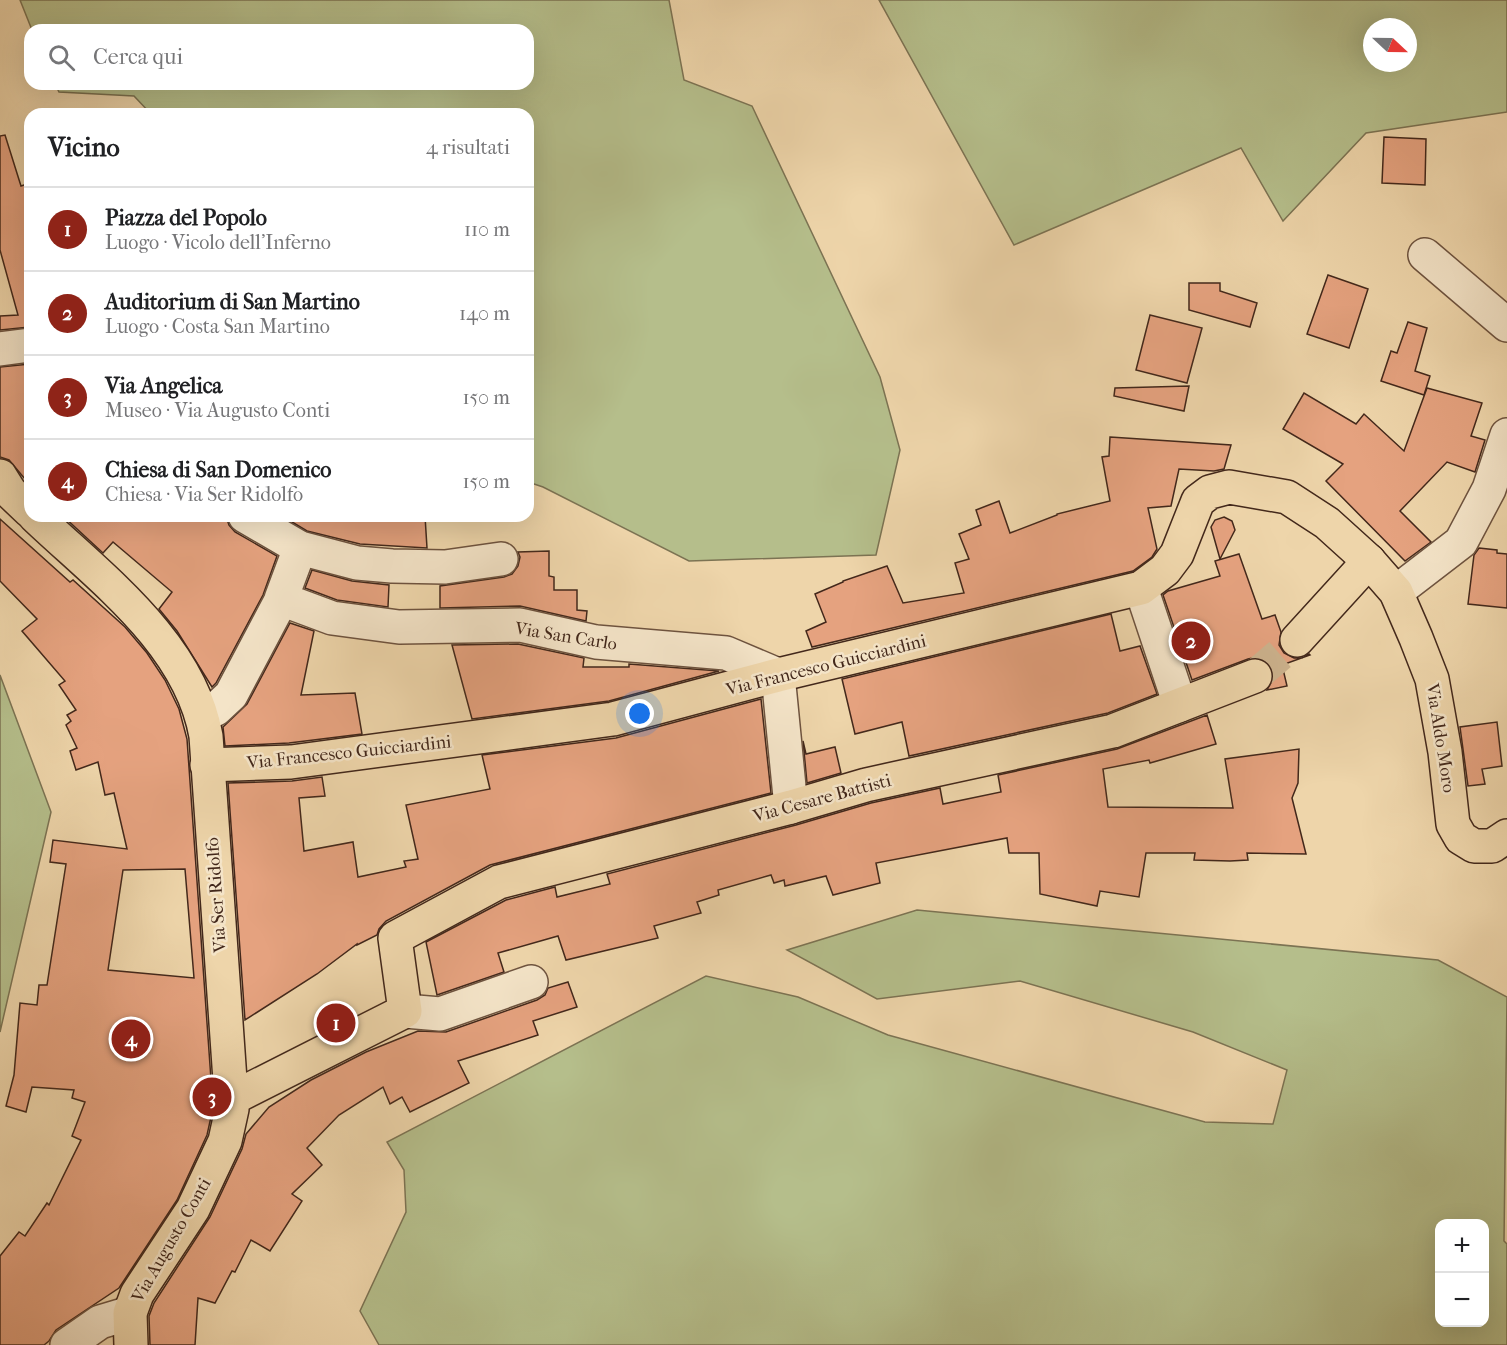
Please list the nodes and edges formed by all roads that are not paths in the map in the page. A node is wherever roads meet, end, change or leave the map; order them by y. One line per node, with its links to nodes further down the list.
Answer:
1 (1425, 255): 2 (street)
2 (1507, 325)
3 (24, 346): 4 (street)
4 (0, 349)
5 (1507, 435): 14 (street)
6 (0, 476): 7 (main road)
7 (24, 505)
8 (41, 522): 20 (main road, Via Ser Ridolfo)
9 (254, 522): 10 (street)
10 (300, 548): 11 (street); 15 (street)
11 (501, 559)
12 (1369, 561): 13 (main road, Via Francesco Guicciardini); 14 (main road, Via Aldo Moro); 16 (main road)
13 (1141, 588): 17 (main road, Via Francesco Guicciardini); 19 (street)
14 (1396, 592): 23 (main road, Via Aldo Moro)
15 (280, 603): 17 (street, Via San Carlo); 20 (street)
16 (1297, 640)
17 (778, 675): 21 (main road, Via Francesco Guicciardini); 22 (street)
18 (1255, 676): 19 (main road, Via Cesare Battisti)
19 (1180, 705): 22 (main road, Via Cesare Battisti)
20 (202, 716): 21 (main road, Via Ser Ridolfo)
21 (207, 765): 26 (main road, Via Ser Ridolfo)
22 (791, 807): 25 (main road, Via Cesare Battisti)
23 (1507, 836)
24 (531, 982): 25 (street)
25 (405, 1011): 26 (main road)
26 (231, 1099): 27 (main road, Via Augusto Conti)
27 (130, 1313): 28 (street, Via Augusto Conti); 29 (main road)
28 (67, 1345)
29 (131, 1345)

